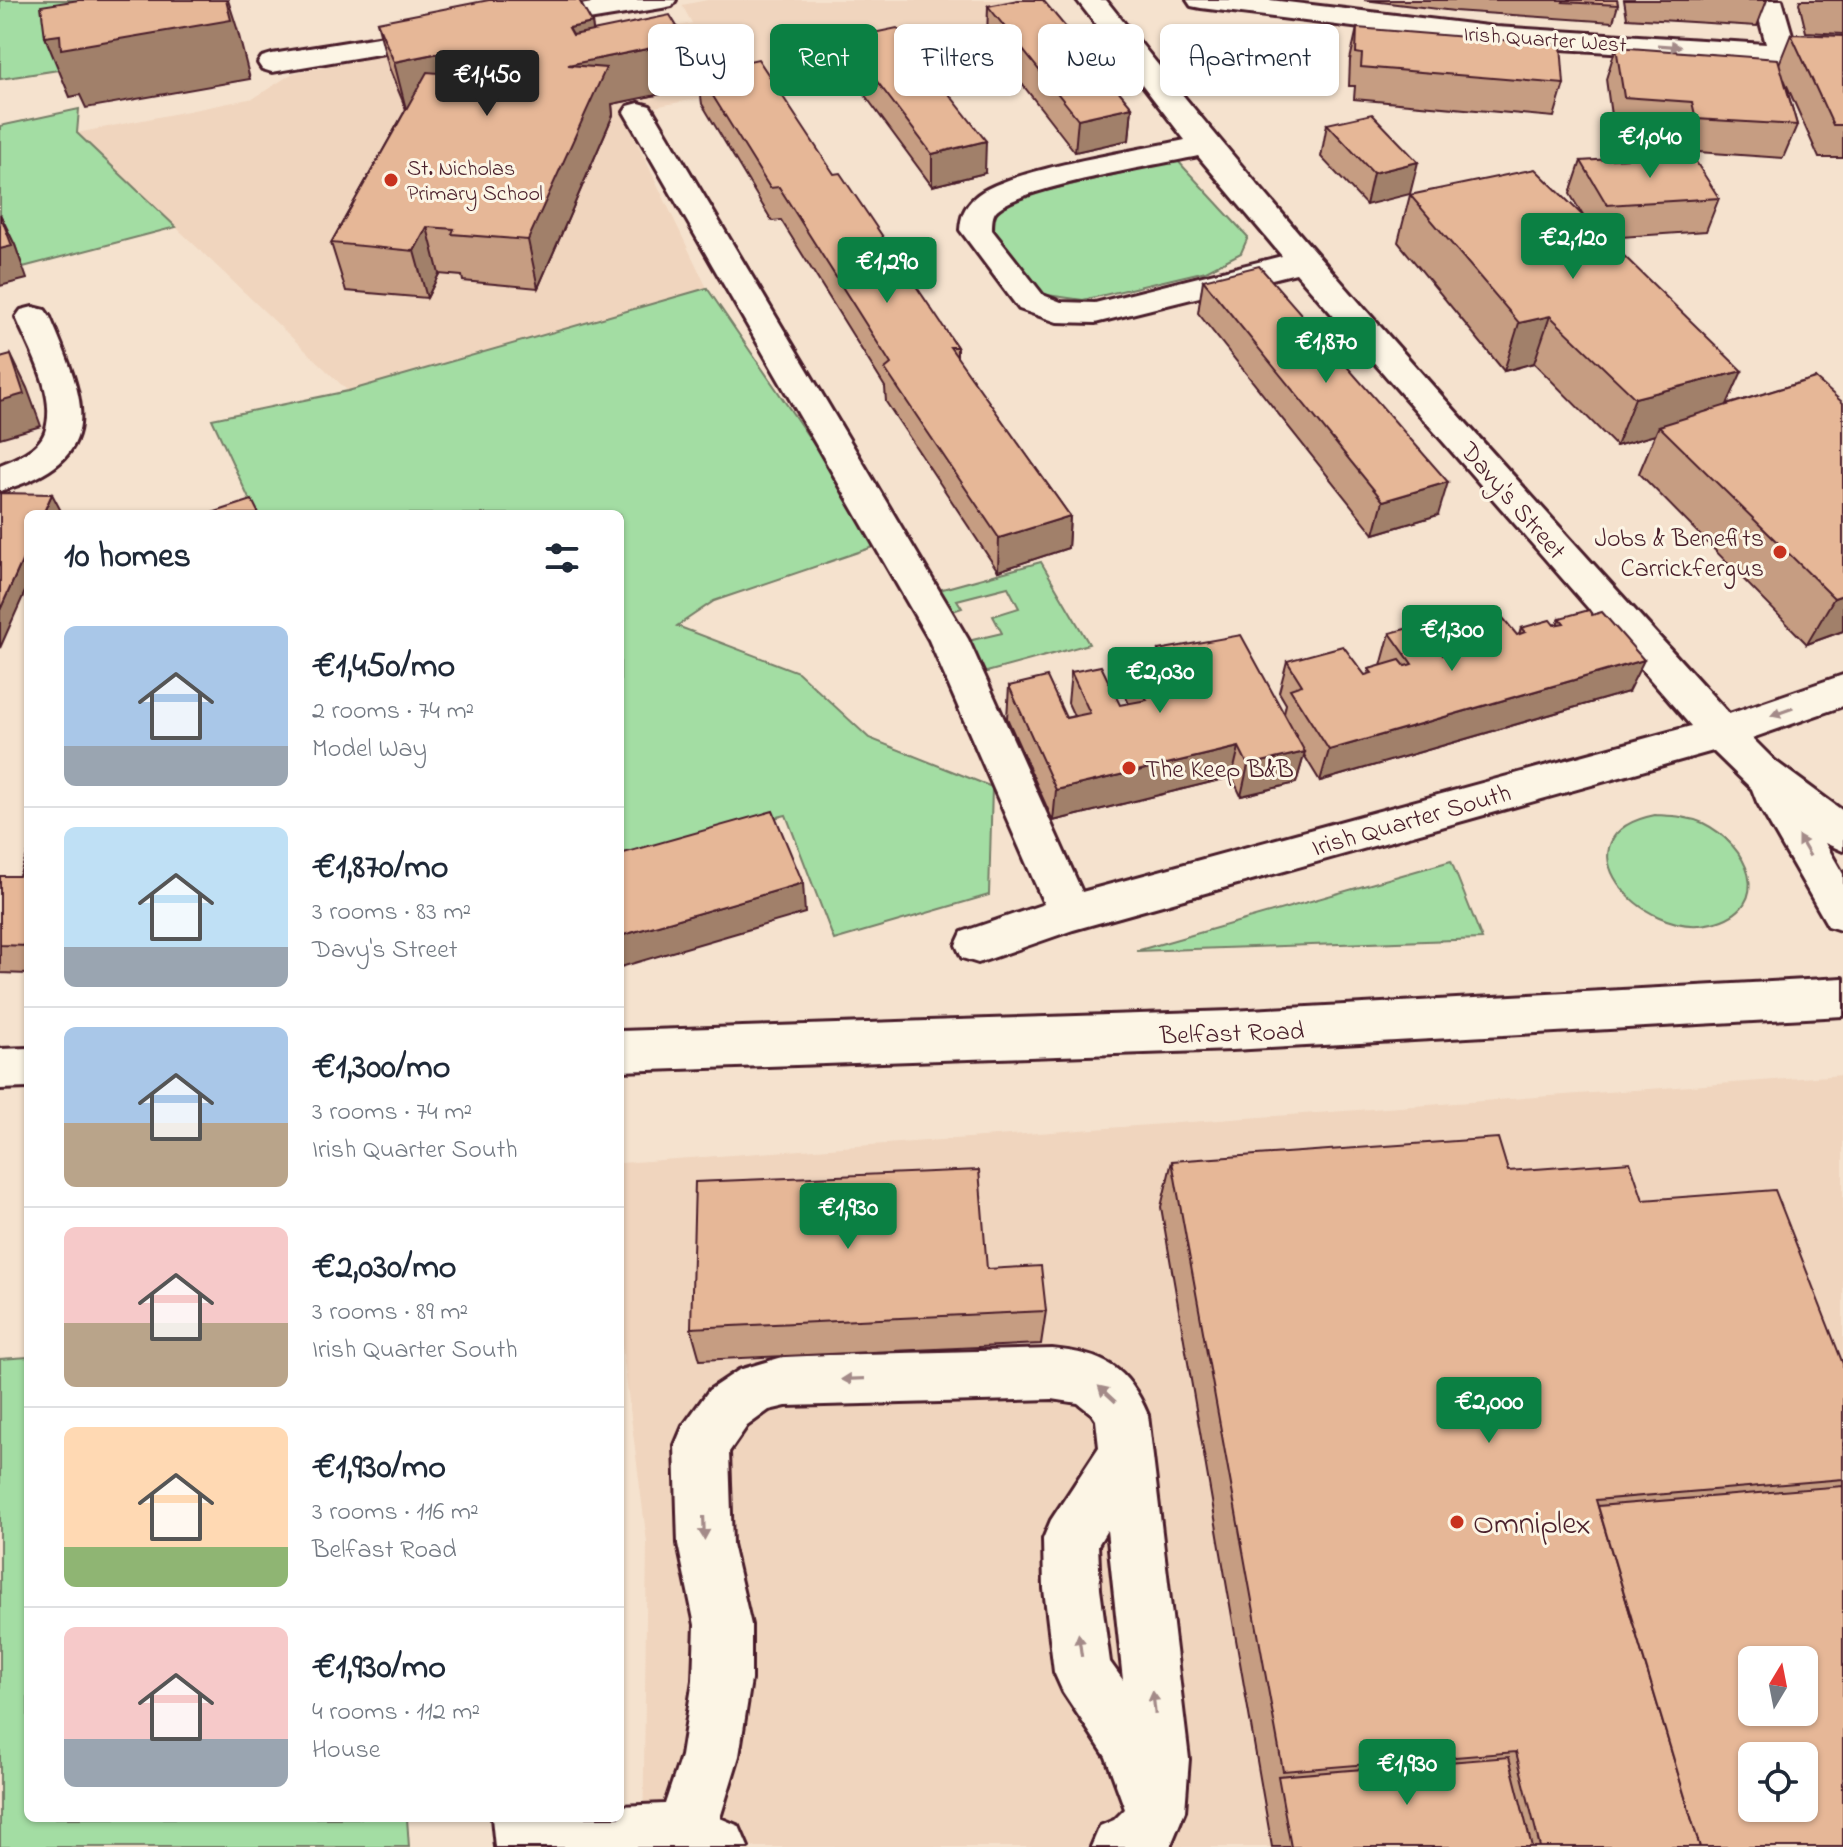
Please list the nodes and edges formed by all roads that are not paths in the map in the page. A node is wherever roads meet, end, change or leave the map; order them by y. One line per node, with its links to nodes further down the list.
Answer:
1 (662, 0): 5 (main road)
2 (1091, 0): 11 (main road, Davy's Street)
3 (1201, 0): 7 (main road, Irish Quarter West, one-way to 7)
4 (1768, 0): 7 (main road)
5 (506, 25)
6 (459, 33): 9 (main road)
7 (1783, 54): 8 (main road, Irish Quarter West)
8 (1843, 57)
9 (272, 63)
10 (639, 112): 19 (main road)
11 (1205, 145): 12 (main road, Davy's Street); 12 (main road)
12 (1303, 261): 16 (main road, Davy's Street)
13 (33, 317): 14 (main road)
14 (0, 479)
15 (1843, 690): 16 (main road, Irish Quarter South, one-way to 16)
16 (1721, 733): 17 (main road, Davy's Street); 19 (main road, Irish Quarter South)
17 (1760, 772): 18 (main road, Davy's Street); 20 (main road, Davy's Street, one-way to 17)
18 (1843, 834)
19 (1070, 913): 21 (main road, Irish Quarter South)
20 (1843, 913)
21 (978, 945)
22 (1843, 997): 23 (main road, Belfast Road)
23 (624, 1051)
24 (24, 1068): 25 (main road)
25 (0, 1069)
26 (522, 1822): 29 (main road)
27 (1138, 1832): 28 (main road, one-way to 28)
28 (701, 1841): 30 (main road)
29 (525, 1847)
30 (556, 1847)

